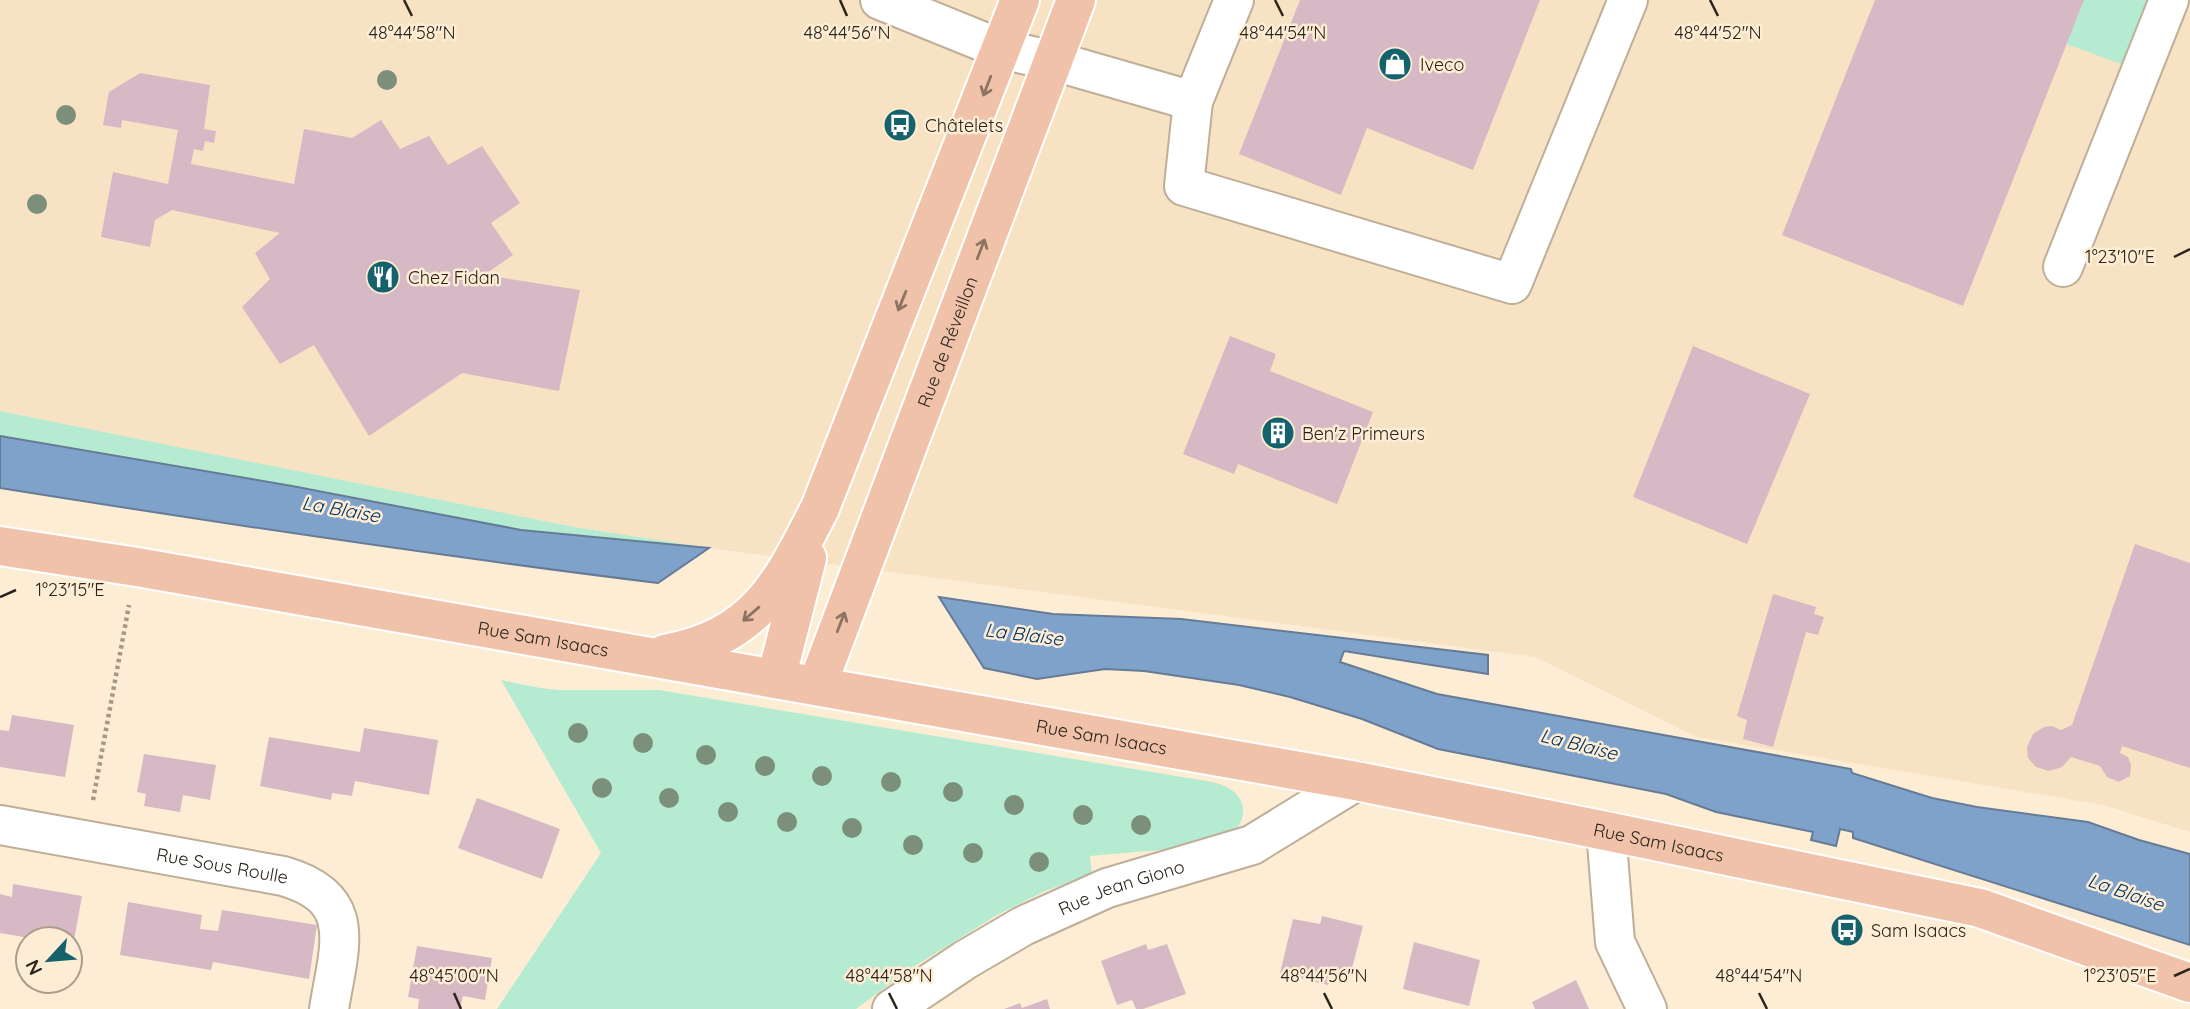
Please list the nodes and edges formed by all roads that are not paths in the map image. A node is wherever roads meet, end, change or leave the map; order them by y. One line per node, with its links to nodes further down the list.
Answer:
1 (880, 0): 7 (street)
2 (1020, 0): 7 (main road)
3 (1076, 0): 8 (main road, Rue de Réveillon)
4 (1234, 0): 9 (street)
5 (1628, 0): 9 (street)
6 (2169, 0): 10 (street)
7 (1001, 48): 8 (street); 11 (main road, one-way to 11)
8 (1054, 61): 9 (street); 15 (main road, Rue de Réveillon, one-way to 8)
9 (1193, 101)
10 (2063, 267)
11 (820, 508): 13 (main road, one-way to 13); 14 (main road)
12 (0, 546): 13 (main road, Rue Sam Isaacs)
13 (653, 657): 14 (main road, Rue Sam Isaacs)
14 (776, 679): 15 (main road, Rue Sam Isaacs)
15 (817, 686): 16 (main road, Rue Sam Isaacs)
16 (1356, 781): 18 (main road, Rue Sam Isaacs); 21 (street, Rue Jean Giono)
17 (0, 825): 20 (street, Rue Sous Roulle)
18 (1606, 831): 19 (main road, Rue Sam Isaacs); 22 (street)
19 (2190, 983)
20 (329, 1009)
21 (892, 1009)
22 (1647, 1009)

